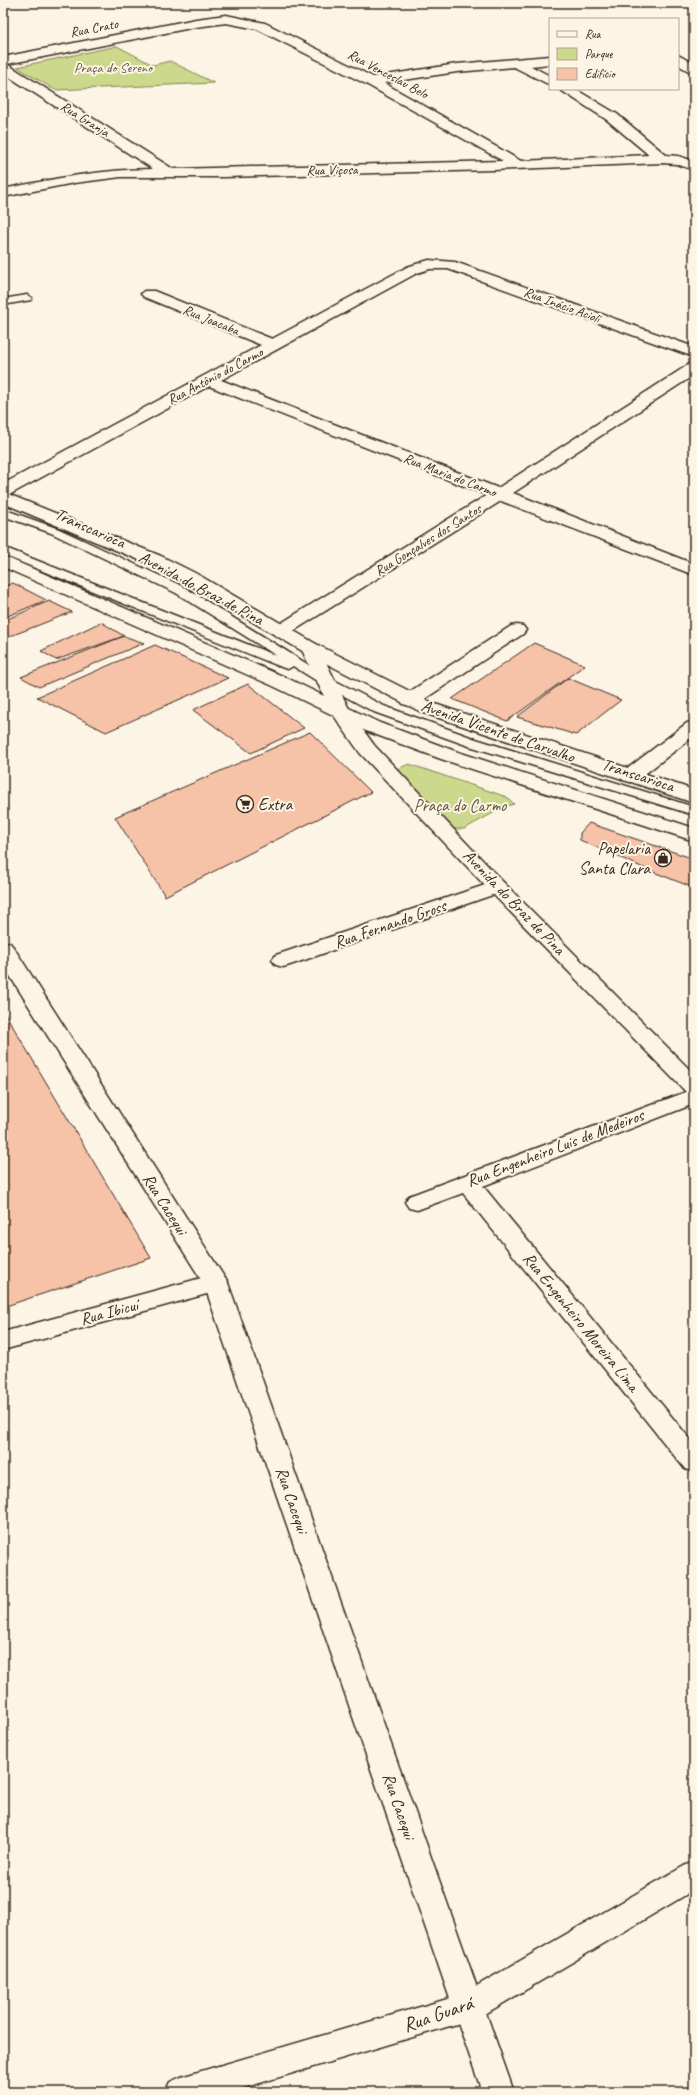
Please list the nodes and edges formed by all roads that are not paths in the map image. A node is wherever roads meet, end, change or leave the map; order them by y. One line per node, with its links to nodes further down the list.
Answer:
1 (238, 20): 4 (street, Rua Crato); 9 (street, Rua Venceslau Belo)
2 (549, 60): 5 (street)
3 (679, 60): 7 (street)
4 (3, 61)
5 (516, 63): 8 (street); 9 (street)
6 (3, 67): 14 (street, Rua Granja)
7 (694, 70)
8 (549, 80)
9 (371, 81): 12 (street, Rua Venceslau Belo)
10 (568, 90): 11 (street)
11 (662, 159): 12 (street, Rua Viçosa); 13 (street, Rua Viçosa)
12 (519, 165): 14 (street, Rua Viçosa)
13 (694, 166)
14 (168, 172): 15 (street, Rua Viçosa)
15 (3, 193)
16 (429, 264): 20 (street, Rua Antônio do Carmo); 21 (street, Rua Inácio Acioli)
17 (149, 294): 20 (street, Rua Joacaba)
18 (27, 298): 19 (lane)
19 (3, 302)
20 (273, 345): 23 (street, Rua Antônio do Carmo)
21 (694, 352)
22 (694, 368): 25 (street, Rua Gonçalves dos Santos)
23 (207, 380): 24 (street, Rua Antônio do Carmo); 25 (street, Rua Maria do Carmo)
24 (3, 491)
25 (500, 494): 30 (street, Rua Maria do Carmo); 32 (street, Rua Gonçalves dos Santos)
26 (3, 497): 32 (street, Avenida do Braz de Pina)
27 (3, 512): 34 (lane, Transcarioca)
28 (3, 551): 34 (lane, Transcarioca)
29 (3, 561): 36 (street)
30 (694, 570)
31 (517, 630): 35 (street)
32 (281, 631): 33 (street, Avenida do Braz de Pina)
33 (310, 648): 34 (street, Avenida do Braz de Pina); 35 (street, Avenida Vicente de Carvalho)
34 (324, 680): 36 (street, Avenida do Braz de Pina); 40 (lane, Transcarioca)
35 (410, 700): 38 (street, Avenida Vicente de Carvalho)
36 (340, 711): 41 (street); 42 (street, Avenida do Braz de Pina)
37 (694, 727): 38 (street)
38 (630, 776): 39 (street, Avenida Vicente de Carvalho)
39 (694, 797)
40 (694, 811)
41 (694, 835)
42 (497, 887): 44 (street, Rua Fernando Gross); 45 (street, Avenida do Braz de Pina)
43 (3, 948): 49 (street, Rua Cacequi)
44 (283, 960)
45 (694, 1088)
46 (694, 1096): 47 (street, Rua Engenheiro Luis de Medeiros)
47 (467, 1182): 48 (street, Rua Engenheiro Luis de Medeiros); 51 (street, Rua Engenheiro Moreira Lima)
48 (417, 1202)
49 (216, 1283): 50 (street, Rua Ibicuí); 53 (street, Rua Cacequi)
50 (3, 1341)
51 (694, 1462)
52 (694, 1875): 53 (street, Rua Guará)
53 (469, 2007): 54 (street, Rua Guará); 55 (street, Rua Cacequi)
54 (181, 2092)
55 (498, 2092)

